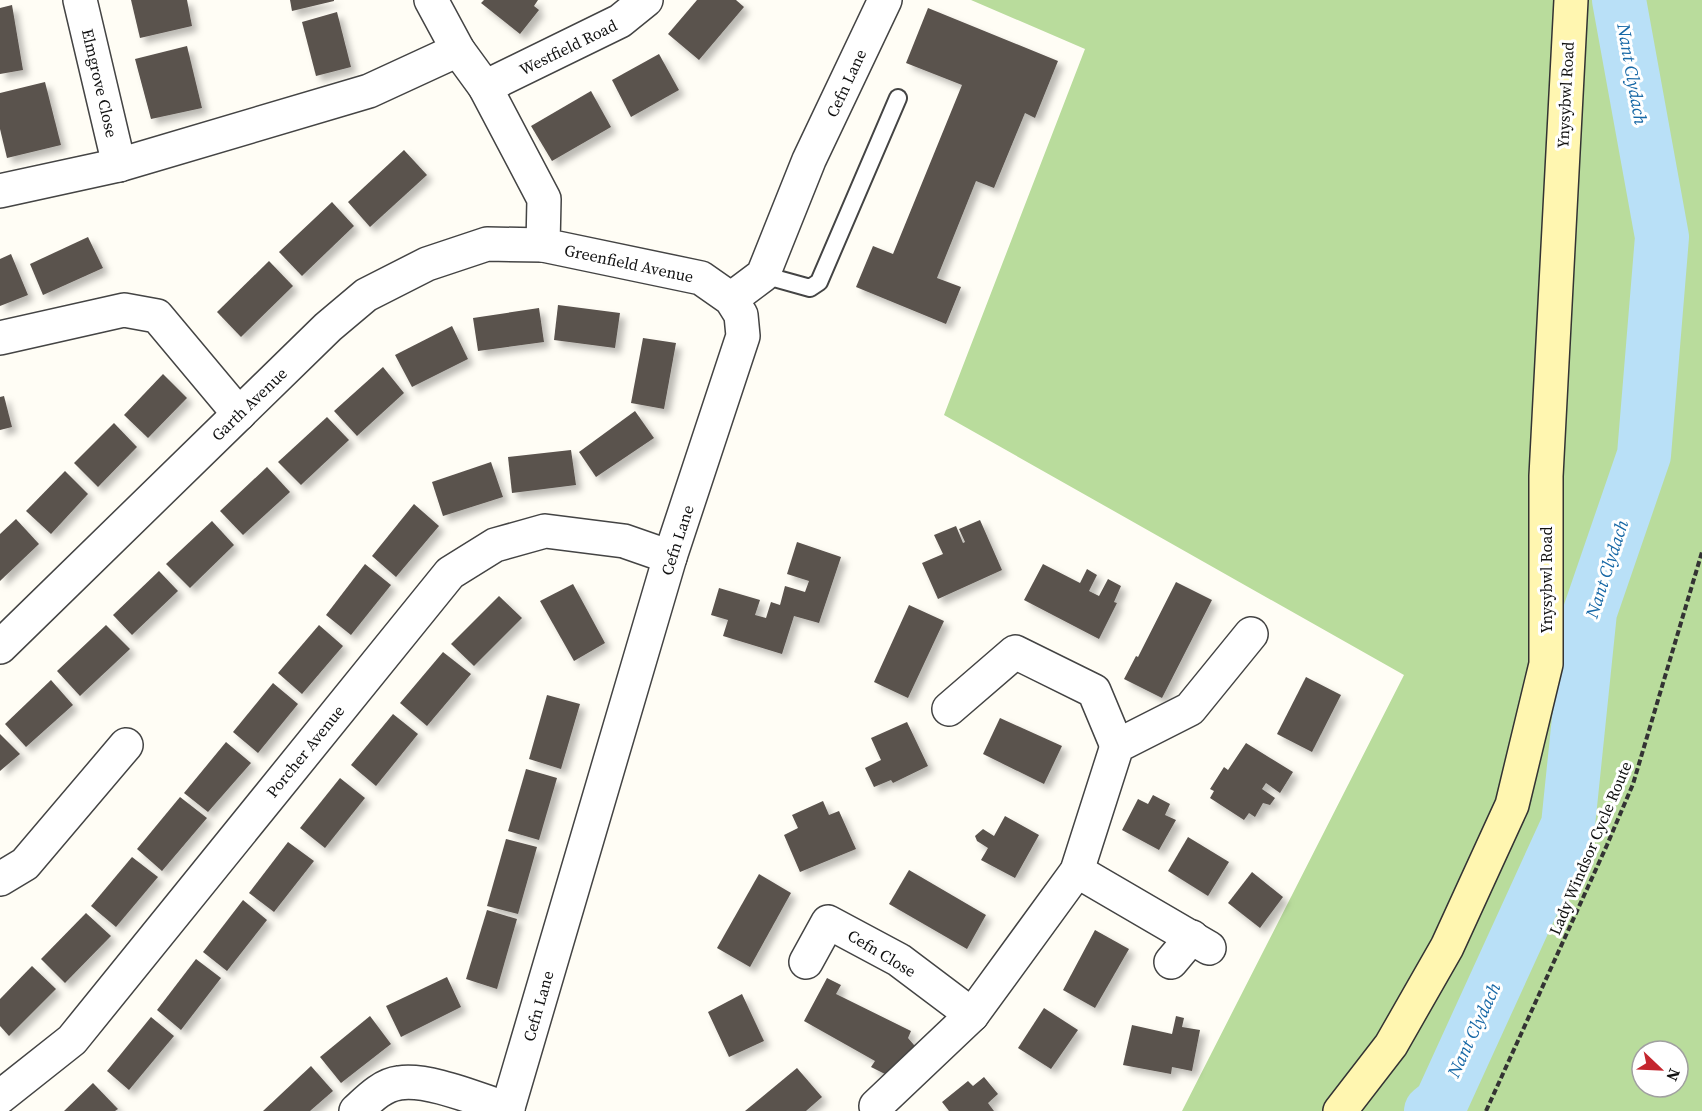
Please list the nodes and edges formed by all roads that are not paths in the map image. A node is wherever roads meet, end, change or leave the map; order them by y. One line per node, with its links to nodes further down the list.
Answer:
1 (80, 0): 9 (street, Elmgrove Close)
2 (431, 0): 6 (street, Greenfield Avenue)
3 (646, 0): 7 (street, Westfield Road)
4 (885, 0): 12 (street, Cefn Lane)
5 (1571, 0): 31 (main road, Ynysybwl Road)
6 (458, 50): 7 (street, Greenfield Avenue); 9 (street)
7 (485, 87): 11 (street, Greenfield Avenue)
8 (898, 98): 12 (lane)
9 (119, 165): 10 (street)
10 (0, 191)
11 (543, 244): 13 (street, Greenfield Avenue); 15 (street, Garth Avenue)
12 (763, 275): 13 (street)
13 (731, 299): 16 (street, Cefn Lane)
14 (0, 338): 15 (street)
15 (239, 414): 18 (street, Garth Avenue)
16 (670, 558): 27 (street, Porcher Avenue); 29 (street, Cefn Lane)
17 (1251, 634): 21 (street)
18 (0, 647)
19 (949, 709): 21 (street)
20 (126, 745): 23 (street)
21 (1117, 746): 22 (street)
22 (1077, 871): 25 (street); 26 (street)
23 (0, 879)
24 (806, 962): 26 (street, Cefn Close)
25 (1171, 962)
26 (972, 1015): 28 (street)
27 (0, 1097)
28 (875, 1109)
29 (508, 1110): 30 (street)
30 (356, 1111)
31 (1340, 1111)

